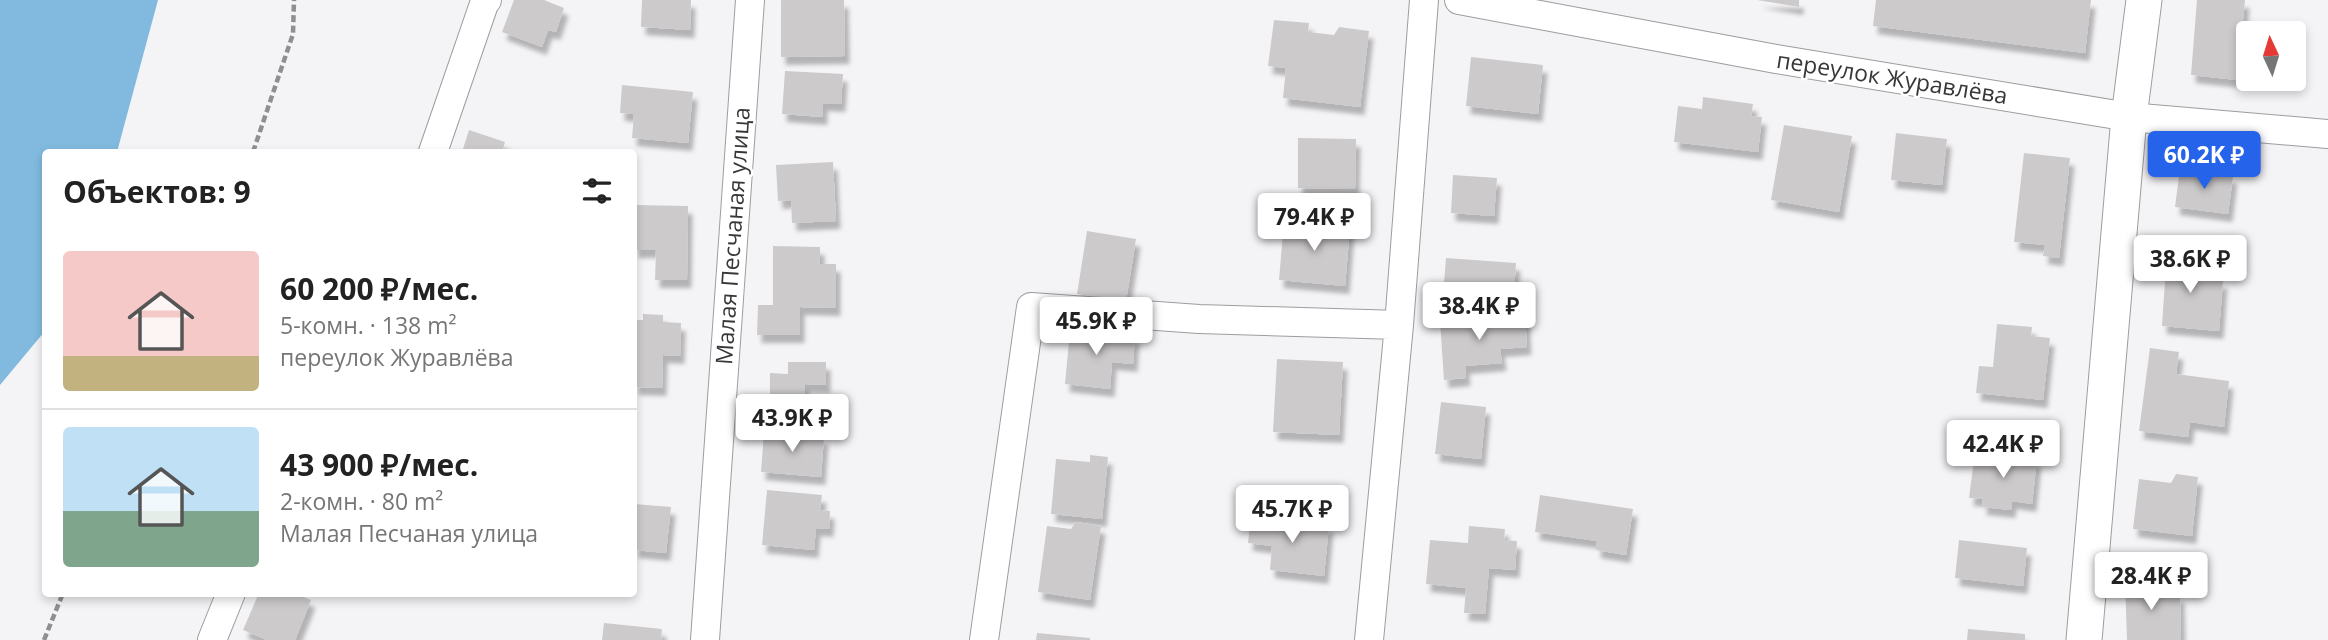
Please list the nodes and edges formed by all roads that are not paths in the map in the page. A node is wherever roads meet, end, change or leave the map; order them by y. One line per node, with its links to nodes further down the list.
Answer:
1 (487, 0): 8 (street)
2 (750, 0): 12 (street, Малая Песчаная улица)
3 (1424, 0): 9 (street)
4 (1459, 0): 6 (street, переулок Журавлёва)
5 (2144, 0): 6 (street)
6 (2129, 117): 7 (street, переулок Журавлёва); 15 (street)
7 (2328, 134)
8 (434, 149)
9 (1399, 325): 13 (street); 14 (street)
10 (229, 597): 11 (street)
11 (212, 640)
12 (705, 640)
13 (984, 640)
14 (1369, 640)
15 (2084, 640)

